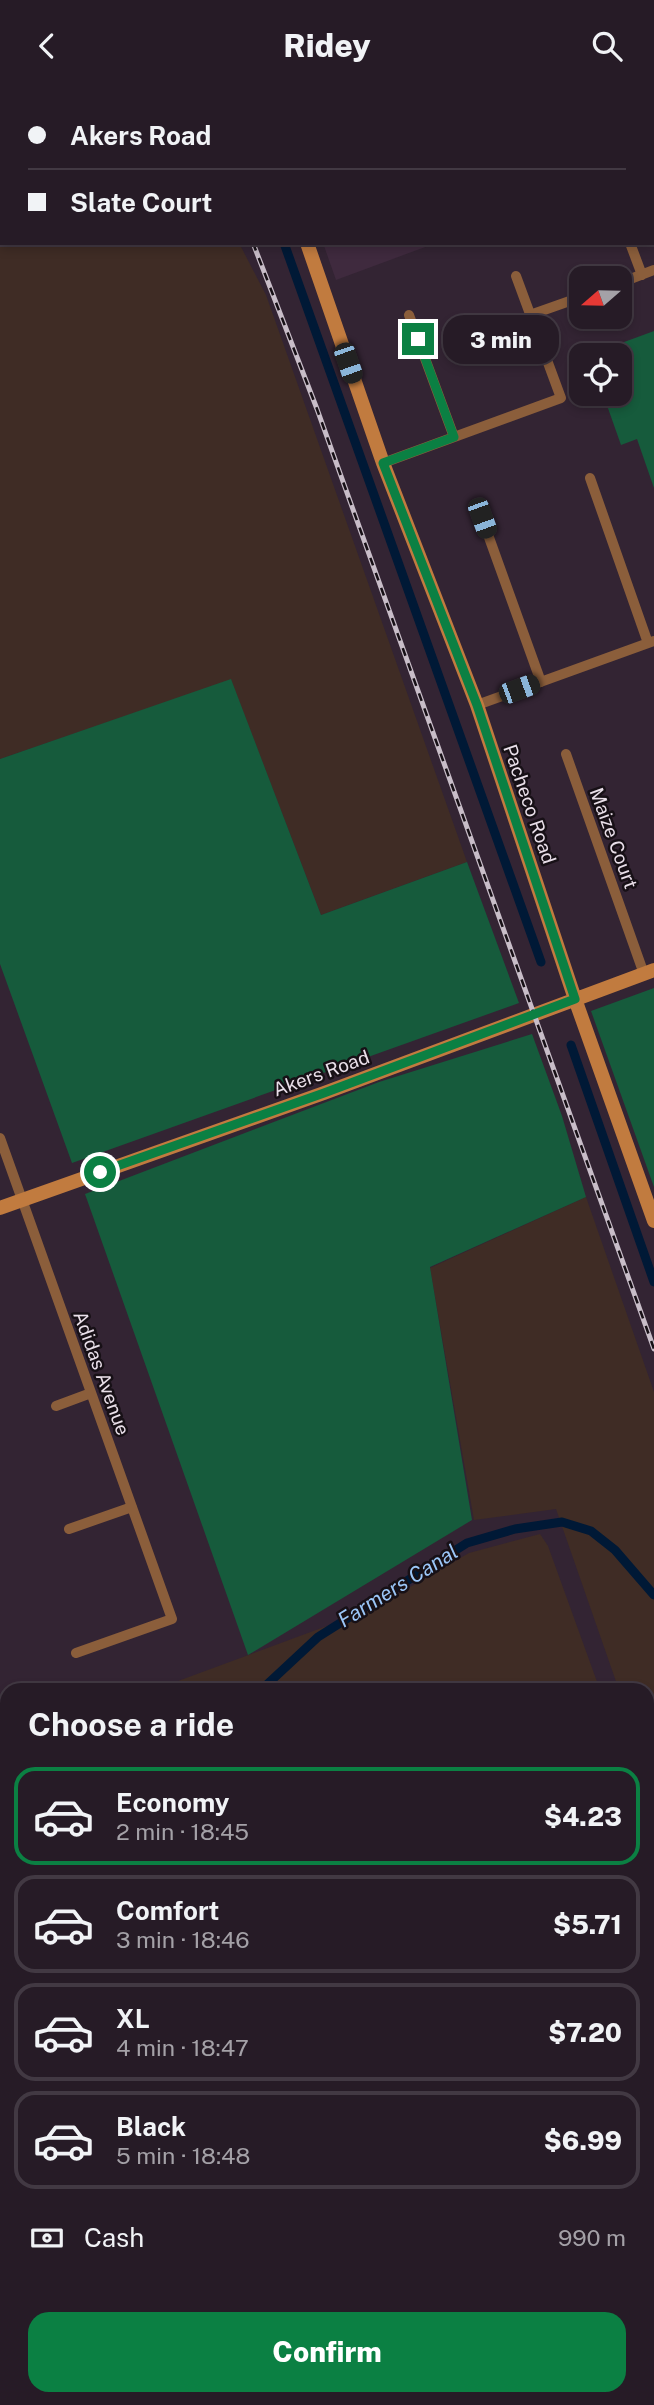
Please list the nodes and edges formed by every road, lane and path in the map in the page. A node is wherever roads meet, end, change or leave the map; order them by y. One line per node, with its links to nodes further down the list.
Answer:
1 (308, 245): 11 (street, Pacheco Road)
2 (631, 245): 4 (street)
3 (654, 270): 4 (street)
4 (642, 275): 6 (street)
5 (516, 276): 9 (street)
6 (632, 279)
7 (569, 301): 9 (street)
8 (409, 314): 10 (street)
9 (530, 315): 10 (street)
10 (454, 437): 11 (street)
11 (383, 463): 16 (street, Pacheco Road)
12 (590, 478): 14 (street)
13 (482, 518): 15 (street)
14 (651, 642): 15 (street)
15 (541, 682): 16 (street)
16 (477, 705): 19 (street, Pacheco Road)
17 (566, 754): 18 (street, Maize Court)
18 (649, 972): 19 (street, Akers Road)
19 (575, 999): 21 (street, Akers Road); 23 (street, Pacheco Road)
20 (0, 1138): 21 (street, Adidas Avenue)
21 (22, 1200): 22 (street, Akers Road); 24 (street, Adidas Avenue)
22 (0, 1208)
23 (654, 1221)
24 (91, 1394): 25 (street); 26 (street, Adidas Avenue)
25 (57, 1406)
26 (132, 1507): 27 (street); 28 (street, Adidas Avenue)
27 (69, 1529)
28 (76, 1653)

